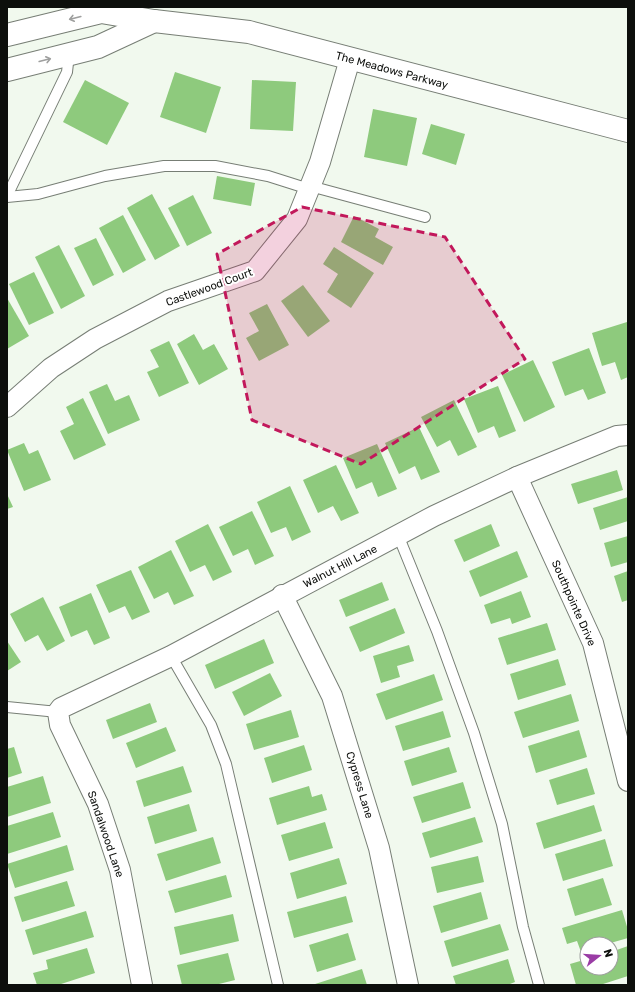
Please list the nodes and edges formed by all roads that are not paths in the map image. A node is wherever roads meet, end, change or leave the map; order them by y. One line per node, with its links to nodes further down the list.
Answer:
1 (154, 21): 2 (street, The Meadows Parkway, one-way to 2); 3 (street); 4 (street, The Meadows Parkway)
2 (7, 35)
3 (69, 54): 5 (street, one-way to 3); 8 (lane)
4 (350, 59): 6 (street, The Meadows Parkway); 7 (street, Castlewood Court)
5 (7, 70)
6 (628, 131)
7 (309, 188): 8 (lane); 9 (lane); 10 (street, Castlewood Court)
8 (7, 196)
9 (425, 217)
10 (8, 403)
11 (628, 435): 12 (street, Walnut Hill Lane)
12 (517, 477): 13 (street, Walnut Hill Lane); 18 (street, Southpointe Drive)
13 (398, 535): 14 (street, Walnut Hill Lane); 22 (lane)
14 (282, 595): 15 (street, Walnut Hill Lane); 21 (street, Cypress Lane)
15 (171, 656): 17 (street, Walnut Hill Lane); 20 (lane)
16 (7, 707): 17 (lane)
17 (58, 712): 19 (street, Sandalwood Lane)
18 (628, 781)
19 (142, 985)
20 (278, 985)
21 (408, 985)
22 (539, 985)

